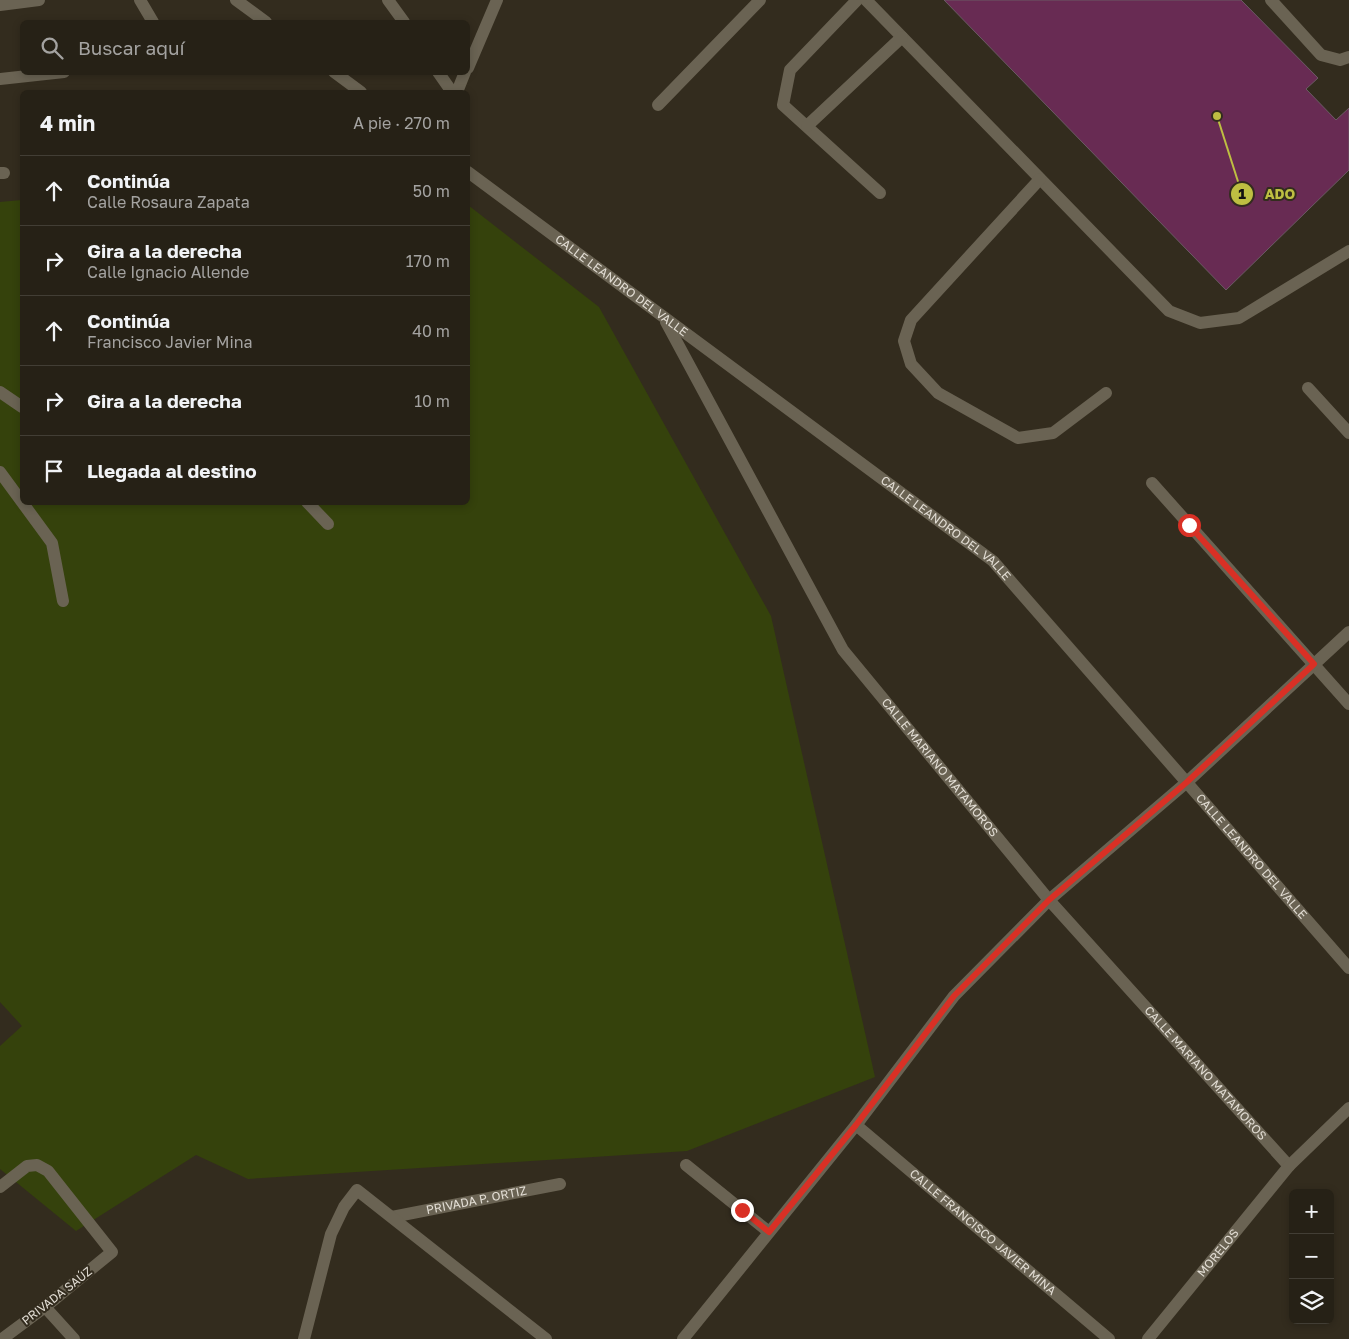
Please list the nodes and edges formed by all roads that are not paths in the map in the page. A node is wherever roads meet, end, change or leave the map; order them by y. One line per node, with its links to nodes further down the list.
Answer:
1 (40, 0): 10 (street)
2 (140, 0): 11 (street)
3 (236, 0): 12 (street)
4 (388, 0): 13 (street)
5 (497, 0): 16 (street)
6 (760, 0): 25 (street)
7 (856, 0): 26 (street)
8 (866, 0): 14 (street)
9 (1270, 0): 15 (street)
10 (0, 5)
11 (152, 20)
12 (263, 20)
13 (403, 20)
14 (902, 37): 26 (street); 28 (street)
15 (1349, 57)
16 (470, 63)
17 (37, 75): 21 (street)
18 (338, 75): 22 (street)
19 (440, 75): 23 (street)
20 (465, 75): 24 (street)
21 (0, 79)
22 (358, 90)
23 (451, 90)
24 (458, 90)
25 (658, 105)
26 (807, 126): 29 (street)
27 (470, 173): 31 (street, CALLE LEANDRO DEL VALLE)
28 (1040, 179): 30 (street); 34 (street)
29 (880, 193)
30 (1349, 251)
31 (664, 318): 47 (street, CALLE LEANDRO DEL VALLE); 48 (street, CALLE MARIANO MATAMOROS)
32 (1308, 388): 36 (street)
33 (0, 392): 35 (street)
34 (1106, 393)
35 (20, 406)
36 (1349, 433)
37 (0, 472): 39 (street)
38 (1152, 483): 45 (street)
39 (20, 499)
40 (24, 505): 43 (street)
41 (310, 505): 42 (street)
42 (328, 524)
43 (63, 601)
44 (1349, 632): 45 (street)
45 (1314, 664): 46 (street); 47 (street)
46 (1349, 704)
47 (1187, 782): 48 (street); 49 (street, CALLE LEANDRO DEL VALLE)
48 (1049, 900): 51 (street); 53 (street, CALLE MARIANO MATAMOROS)
49 (1349, 968)
50 (1349, 1108): 53 (street, MORELOS)
51 (856, 1125): 57 (street); 64 (street, CALLE FRANCISCO JAVIER MINA)
52 (686, 1165): 57 (street)
53 (1289, 1166): 65 (street, MORELOS)
54 (560, 1184): 56 (street, PRIVADA P. ORTIZ)
55 (0, 1187): 58 (street, PRIVADA SAÚZ)
56 (392, 1218): 61 (street); 62 (street)
57 (769, 1232): 63 (street)
58 (45, 1307): 59 (street, PRIVADA SAÚZ); 60 (street)
59 (2, 1339)
60 (74, 1339)
61 (304, 1339)
62 (546, 1339)
63 (683, 1339)
64 (1109, 1339)
65 (1148, 1339)

